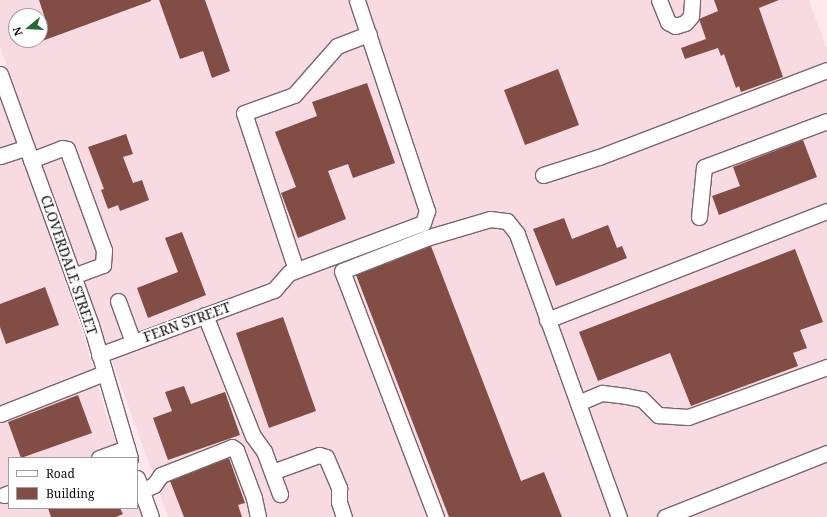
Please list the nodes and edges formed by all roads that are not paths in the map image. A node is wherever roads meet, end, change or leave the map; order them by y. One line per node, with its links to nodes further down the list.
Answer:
1 (357, 0): 4 (street)
2 (659, 0): 3 (street)
3 (692, 0)
4 (369, 34): 13 (street); 13 (street)
5 (827, 70): 10 (street)
6 (0, 74): 8 (street, CLOVERDALE STREET)
7 (827, 121): 12 (street)
8 (29, 153): 9 (street); 14 (street, CLOVERDALE STREET); 14 (street)
9 (0, 156)
10 (543, 175)
11 (827, 211): 17 (street)
12 (699, 217)
13 (296, 270): 16 (street, FERN STREET)
14 (73, 276): 19 (street, CLOVERDALE STREET)
15 (118, 301): 18 (street)
16 (205, 316): 18 (street, FERN STREET); 27 (street)
17 (547, 320): 22 (street); 33 (street)
18 (133, 342): 19 (street, FERN STREET)
19 (99, 355): 21 (street, CLOVERDALE STREET)
20 (827, 367): 22 (street)
21 (104, 373): 23 (street); 24 (street, CLOVERDALE STREET)
22 (578, 403): 34 (street)
23 (0, 414)
24 (128, 453): 26 (street)
25 (827, 453): 35 (street)
26 (105, 457)
27 (272, 472): 29 (street); 32 (street)
28 (139, 485): 30 (street); 31 (street)
29 (280, 494)
30 (150, 517)
31 (258, 517)
32 (344, 517)
33 (436, 517)
34 (619, 517)
35 (665, 517)

